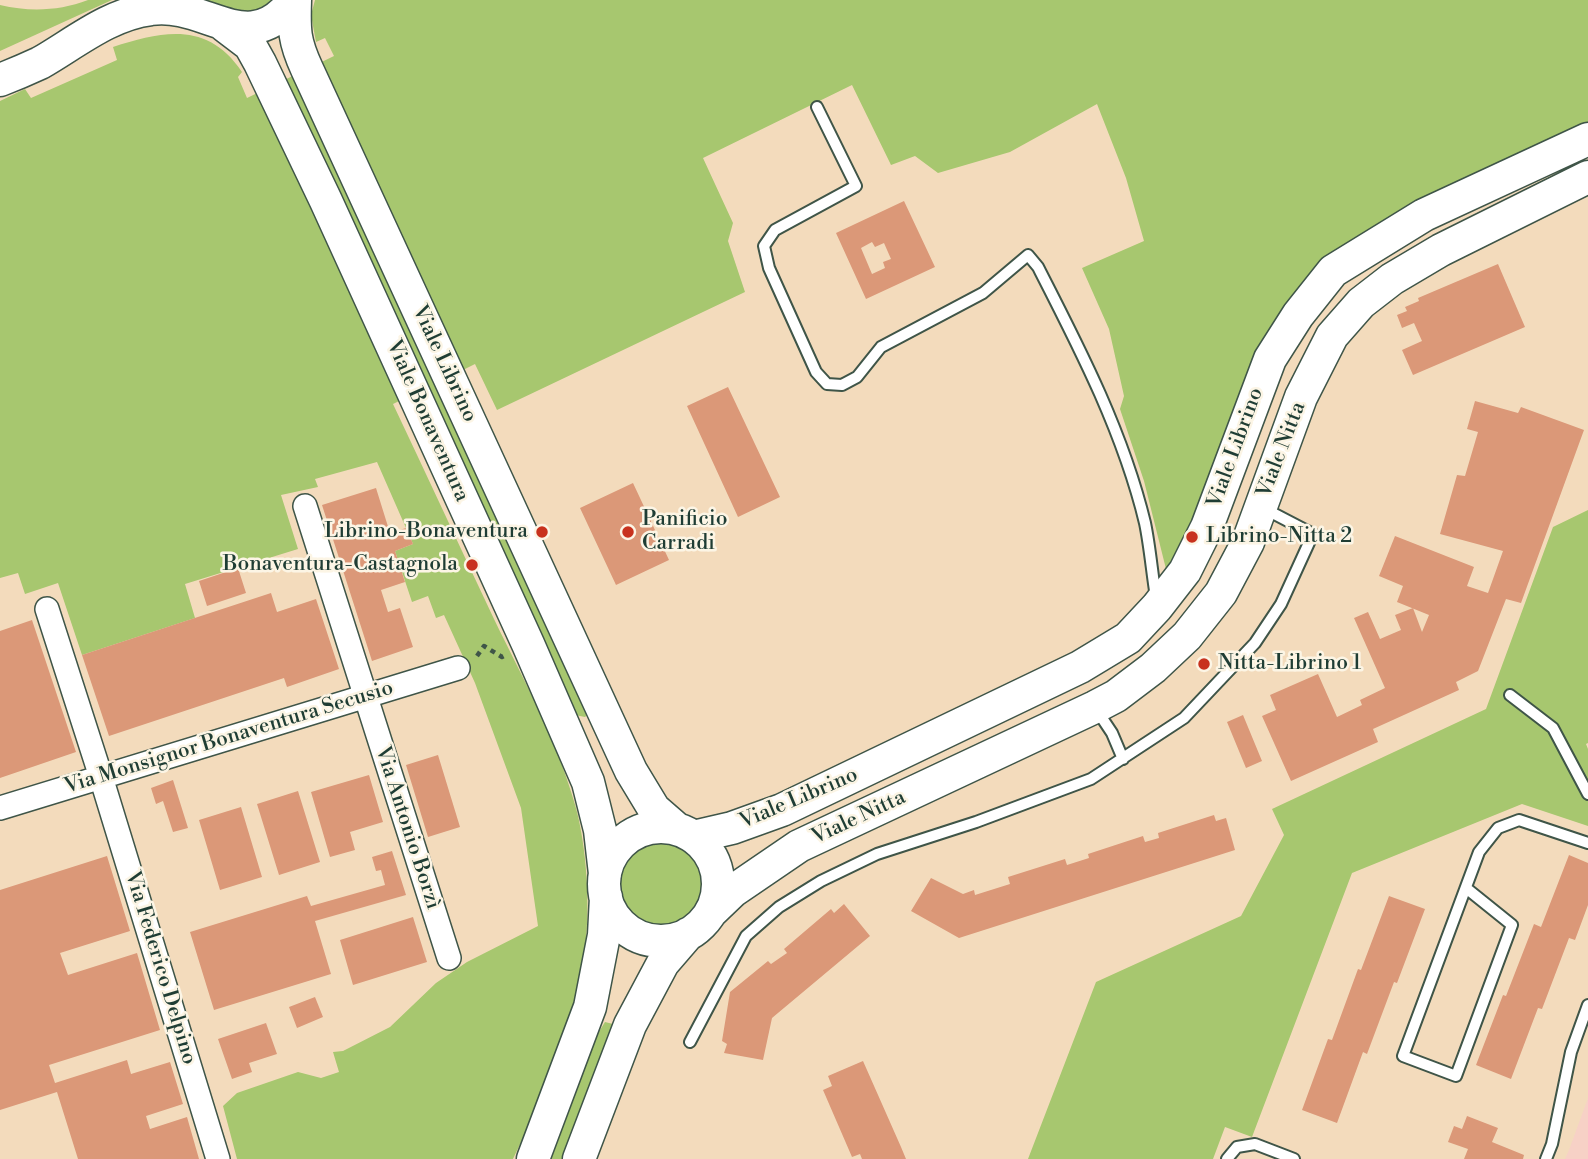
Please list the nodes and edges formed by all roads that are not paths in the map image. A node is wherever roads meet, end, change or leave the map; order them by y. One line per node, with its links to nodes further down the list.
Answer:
1 (295, 0): 2 (main road); 21 (main road, Viale Librino)
2 (225, 26): 3 (main road); 23 (main road, Viale Bonaventura)
3 (99, 27): 4 (main road); 5 (main road)
4 (0, 58)
5 (0, 80)
6 (817, 107): 11 (lane)
7 (1588, 139): 11 (main road, Viale Librino)
8 (1588, 177): 10 (main road, Viale Nitta)
9 (305, 506): 15 (street, Via Antonio Borzì)
10 (1260, 507): 16 (main road, Viale Nitta); 17 (lane)
11 (1157, 607): 21 (main road, Viale Librino)
12 (47, 609): 18 (street, Via Federico Delpino)
13 (458, 668): 15 (street, Via Monsignor Bonaventura Secusio)
14 (1510, 695): 19 (lane)
15 (364, 697): 18 (street, Via Monsignor Bonaventura Secusio); 26 (street, Via Antonio Borzì)
16 (1095, 707): 17 (lane); 25 (main road, Viale Nitta)
17 (1123, 759): 28 (lane)
18 (101, 777): 20 (street, Via Monsignor Bonaventura Secusio); 29 (street, Via Federico Delpino)
19 (1588, 794)
20 (0, 808)
21 (685, 833): 23 (main road); 25 (main road)
22 (1588, 843): 24 (lane)
23 (605, 886): 25 (main road); 30 (main road, Viale Bonaventura)
24 (1466, 888): 24 (lane)
25 (699, 923): 31 (main road, Viale Nitta)
26 (449, 958)
27 (1588, 1005): 34 (lane)
28 (690, 1042)
29 (218, 1159)
30 (533, 1159)
31 (579, 1159)
32 (1227, 1159): 33 (lane)
33 (1294, 1159)
34 (1546, 1159)

